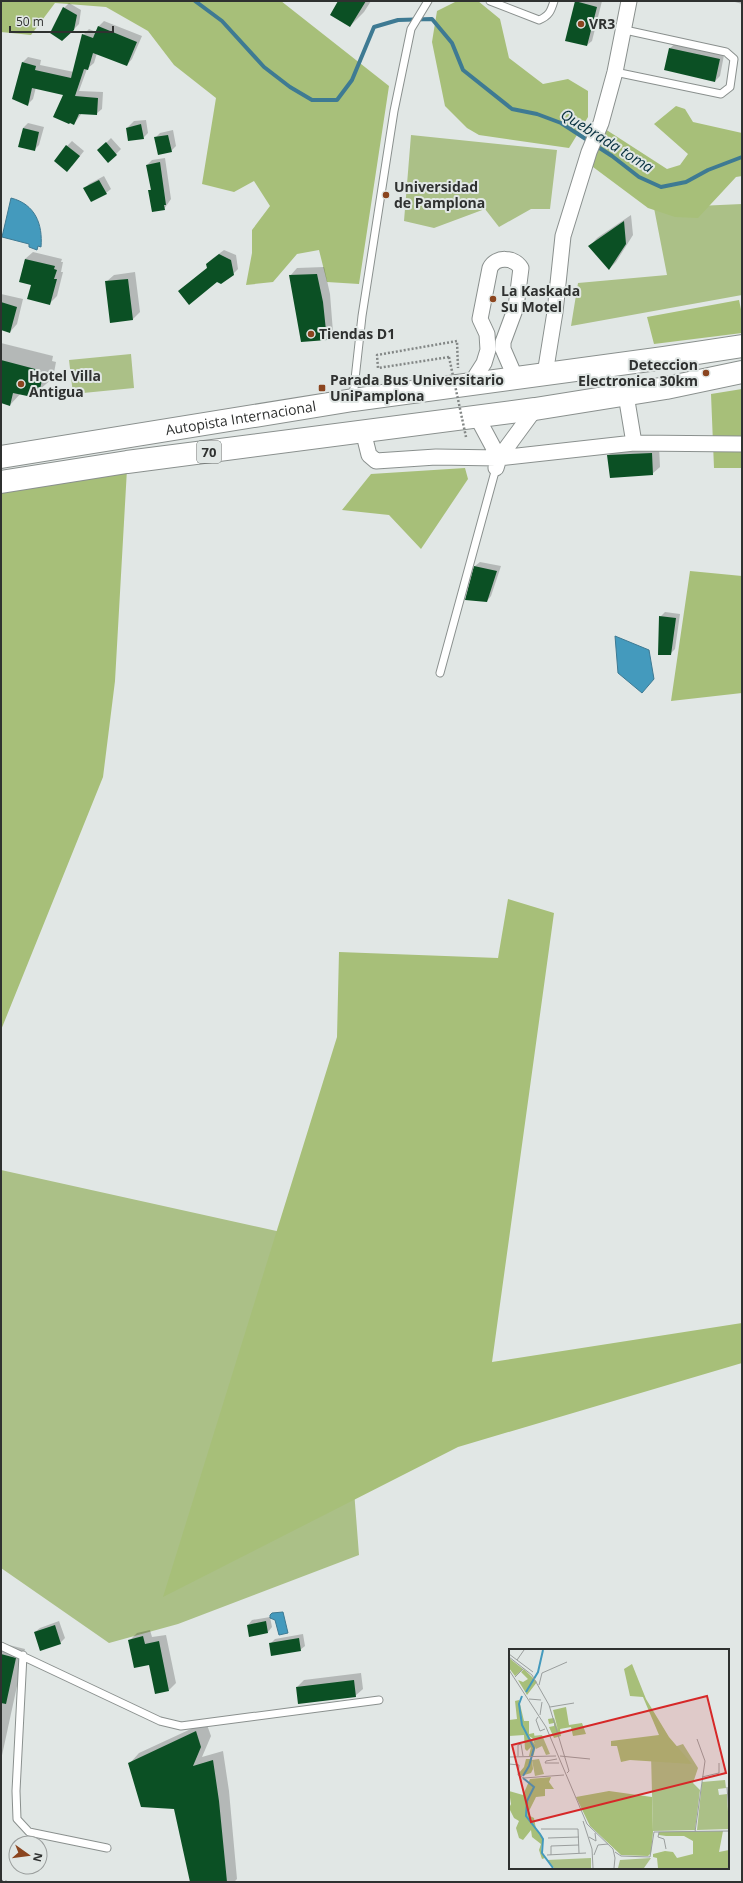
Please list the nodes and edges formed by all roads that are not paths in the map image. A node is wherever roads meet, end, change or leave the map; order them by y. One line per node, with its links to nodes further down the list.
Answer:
1 (428, 1): 15 (lane)
2 (490, 1): 3 (lane)
3 (554, 1)
4 (629, 1): 5 (street)
5 (625, 30): 6 (street); 6 (lane)
6 (616, 72): 11 (street)
7 (487, 334): 8 (street); 8 (street); 13 (street)
8 (505, 334): 12 (street)
9 (742, 346): 11 (highway, Autopista Internacional / 70)
10 (742, 372): 14 (highway, Autopista Internacional / 70)
11 (545, 374): 12 (highway, Autopista Internacional / 70)
12 (516, 379): 13 (highway, Autopista Internacional / 70)
13 (465, 386): 15 (highway, Autopista Internacional / 70)
14 (626, 395): 16 (highway, Autopista Internacional / 70); 19 (street)
15 (353, 400): 21 (highway, Autopista Internacional / 70)
16 (535, 409): 17 (highway, Autopista Internacional / 70); 22 (street)
17 (477, 417): 18 (highway, Autopista Internacional / 70); 22 (street)
18 (363, 432): 22 (street); 23 (highway, Autopista Internacional / 70)
19 (634, 443): 20 (street); 22 (street)
20 (742, 444)
21 (1, 457)
22 (497, 463): 24 (lane)
23 (1, 482)
24 (440, 673)
25 (1, 1646): 26 (lane)
26 (23, 1655): 27 (lane); 28 (lane)
27 (379, 1700)
28 (107, 1848)

